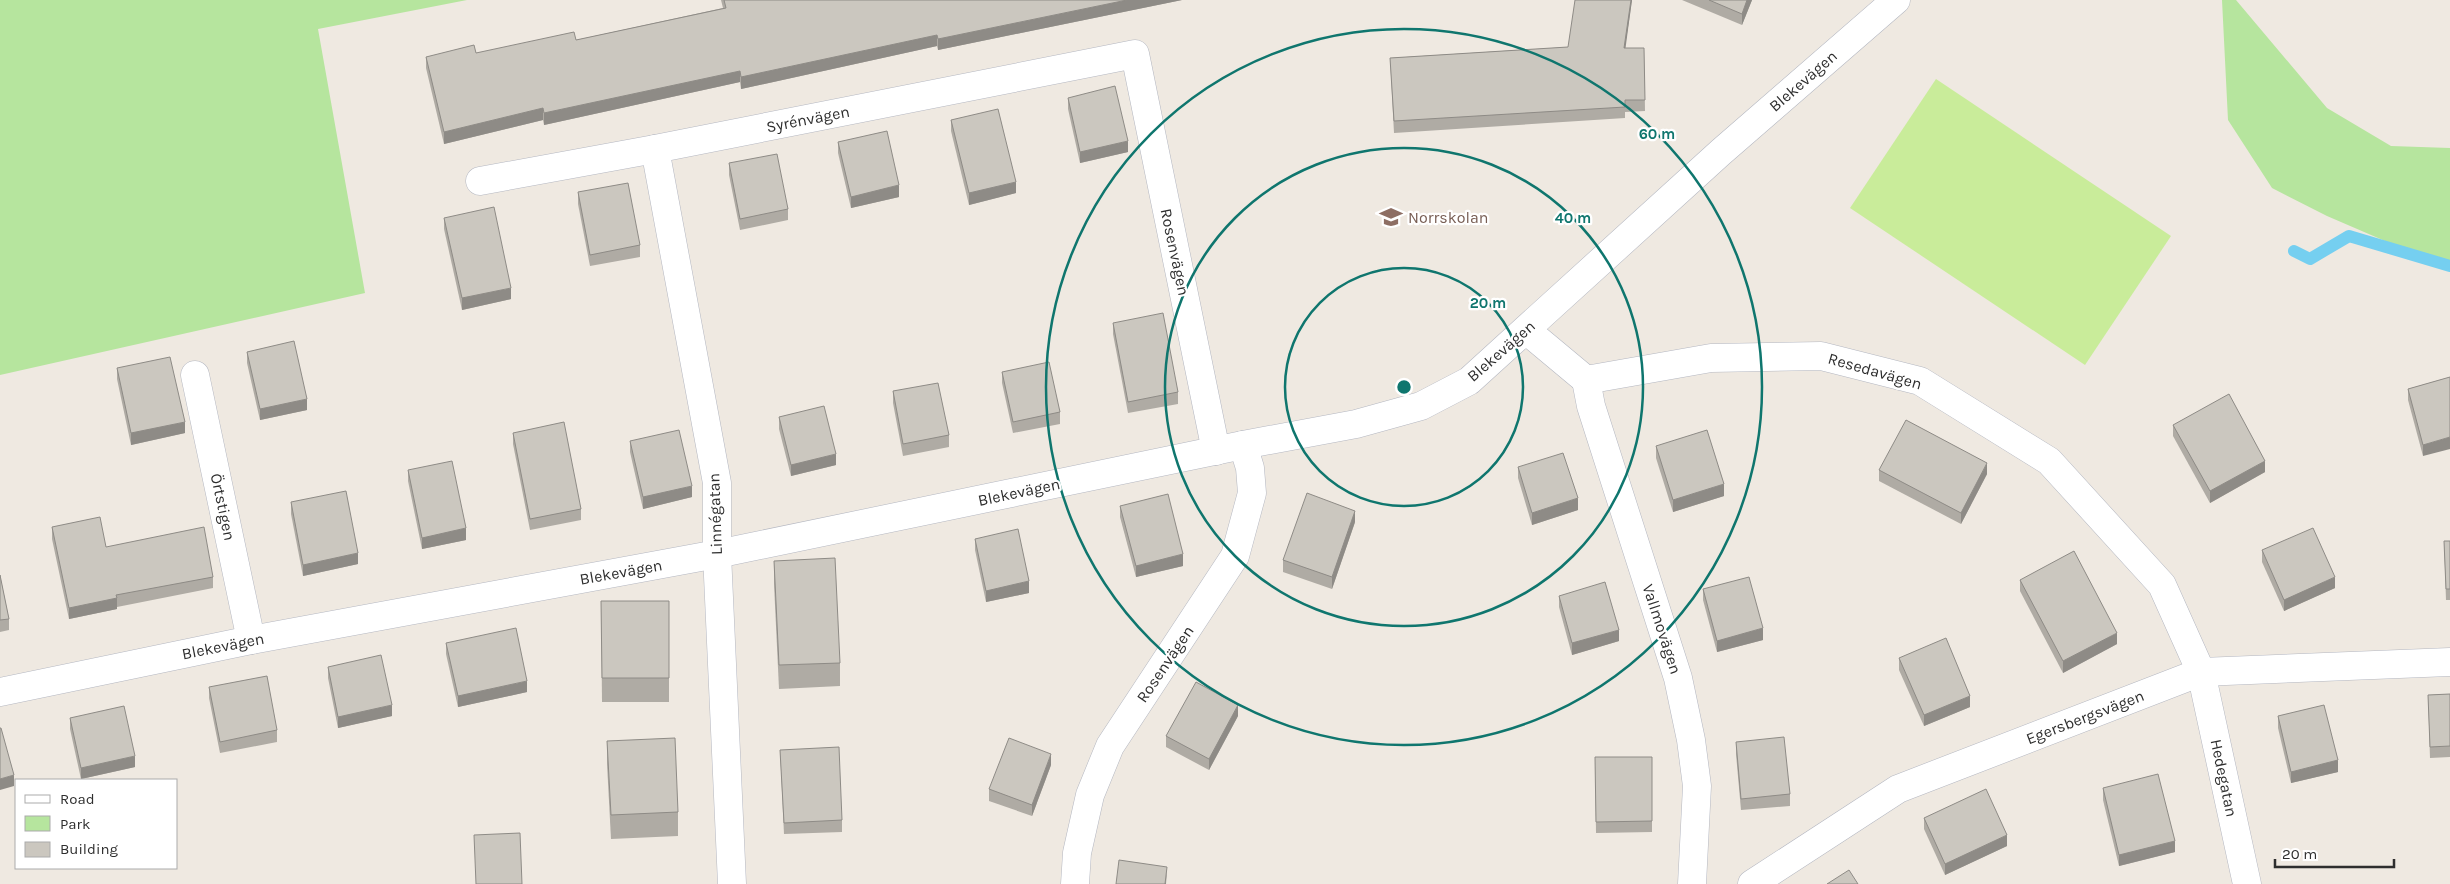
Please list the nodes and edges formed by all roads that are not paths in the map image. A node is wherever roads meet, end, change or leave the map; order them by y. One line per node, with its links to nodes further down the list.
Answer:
1 (1896, 0): 5 (street, Blekevägen)
2 (1135, 54): 3 (street, Syrénvägen); 9 (street, Rosenvägen)
3 (655, 149): 4 (street, Syrénvägen); 10 (street, Linnégatan)
4 (480, 181)
5 (1526, 330): 7 (street); 8 (street, Blekevägen)
6 (195, 375): 11 (street, Örtstigen)
7 (1586, 380): 13 (street, Resedavägen); 17 (street, Vallmovägen)
8 (1244, 445): 9 (street, Blekevägen); 16 (street, Rosenvägen)
9 (1216, 452): 10 (street, Blekevägen)
10 (717, 554): 11 (street, Blekevägen); 15 (street, Linnégatan)
11 (251, 640): 14 (street, Blekevägen)
12 (2450, 662): 13 (street, Egersbergsvägen)
13 (2201, 672): 18 (street, Egersbergsvägen); 19 (street, Hedegatan)
14 (0, 692)
15 (732, 884)
16 (1075, 884)
17 (1692, 884)
18 (1752, 884)
19 (2247, 884)

